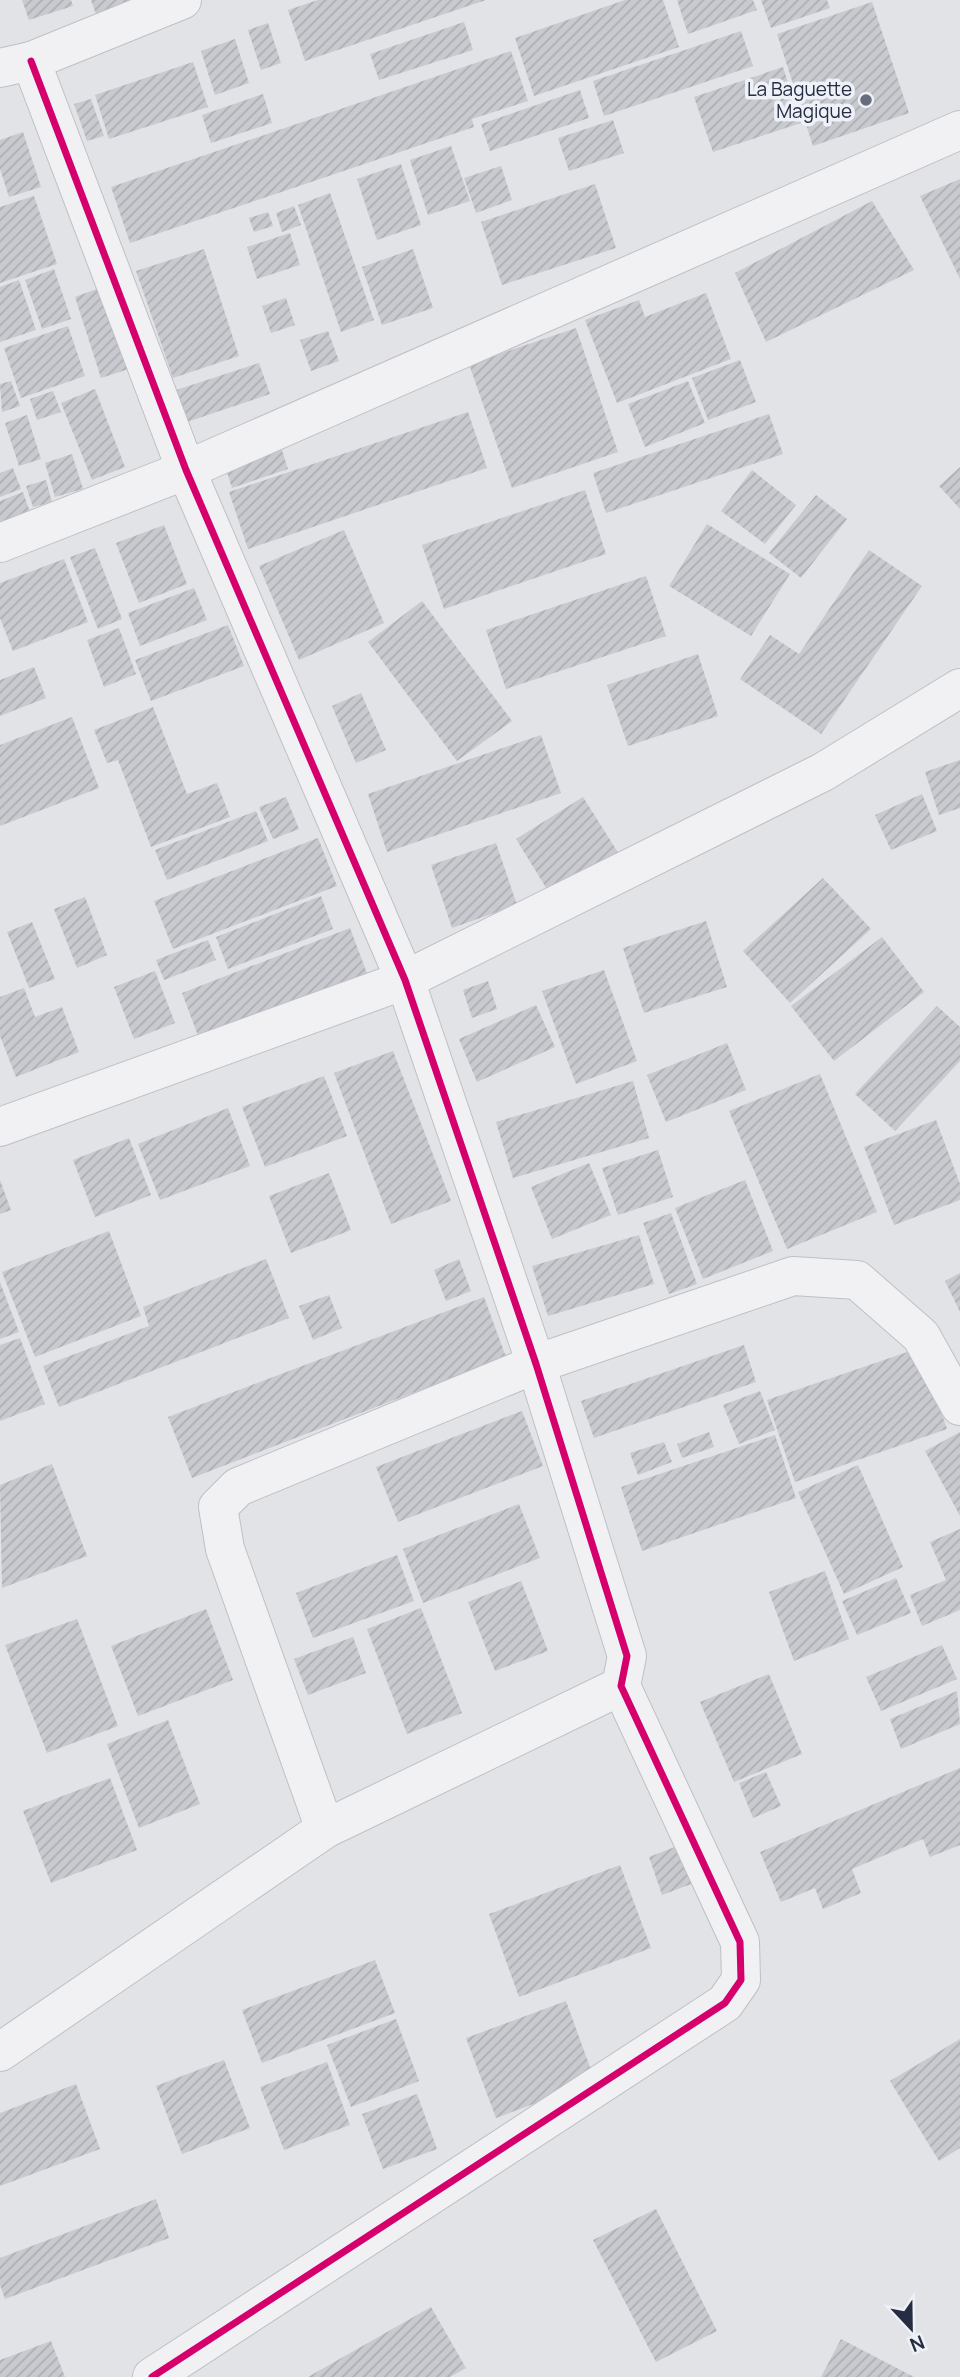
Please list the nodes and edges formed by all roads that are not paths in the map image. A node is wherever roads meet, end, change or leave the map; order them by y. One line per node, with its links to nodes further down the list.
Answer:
1 (182, 0): 2 (street)
2 (16, 64): 4 (street)
3 (960, 130): 4 (street)
4 (186, 470): 5 (street); 7 (street)
5 (0, 543)
6 (960, 688): 7 (street)
7 (405, 980): 8 (street); 9 (street)
8 (0, 1127)
9 (536, 1364): 10 (street); 11 (street); 12 (street)
10 (960, 1406)
11 (621, 1686): 12 (street); 14 (street)
12 (325, 1829): 13 (street)
13 (2, 2047)
14 (152, 2377)

